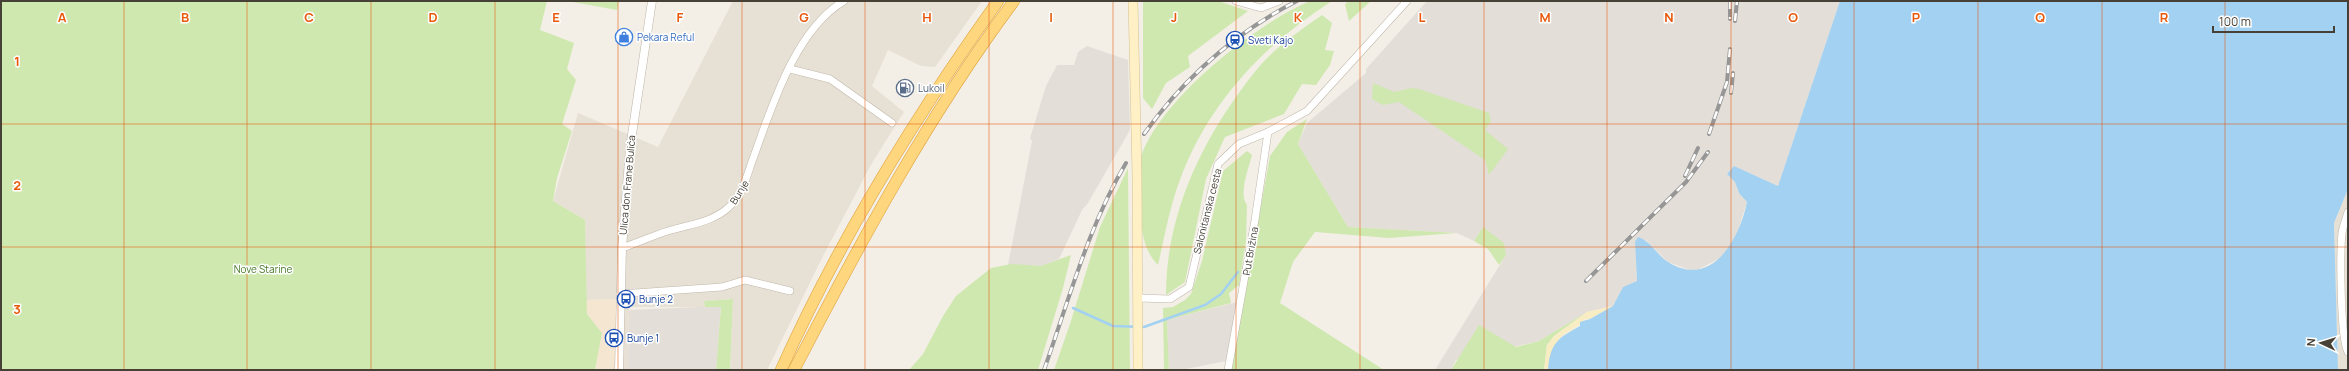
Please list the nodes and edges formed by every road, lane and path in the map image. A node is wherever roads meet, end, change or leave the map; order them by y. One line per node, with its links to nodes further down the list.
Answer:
1 (652, 1): 13 (street, Ulica don Frane Bulića)
2 (844, 1): 9 (street, Bunje)
3 (998, 1): 19 (highway)
4 (1014, 1): 20 (highway)
5 (1133, 1): 16 (main road)
6 (1236, 1): 7 (street)
7 (1279, 1)
8 (1407, 1): 11 (street, Salonitanska cesta)
9 (790, 69): 10 (street); 13 (street, Bunje)
10 (892, 123)
11 (1268, 132): 16 (street, Salonitanska cesta); 22 (street, Put Brižina)
12 (2348, 212): 17 (street)
13 (622, 248): 15 (street, Ulica don Frane Bulića)
14 (790, 291): 15 (street)
15 (620, 294): 18 (street, Ulica don Frane Bulića)
16 (1138, 298): 21 (main road)
17 (2348, 352)
18 (618, 370)
19 (781, 370)
20 (794, 370)
21 (1138, 370)
22 (1228, 370)

